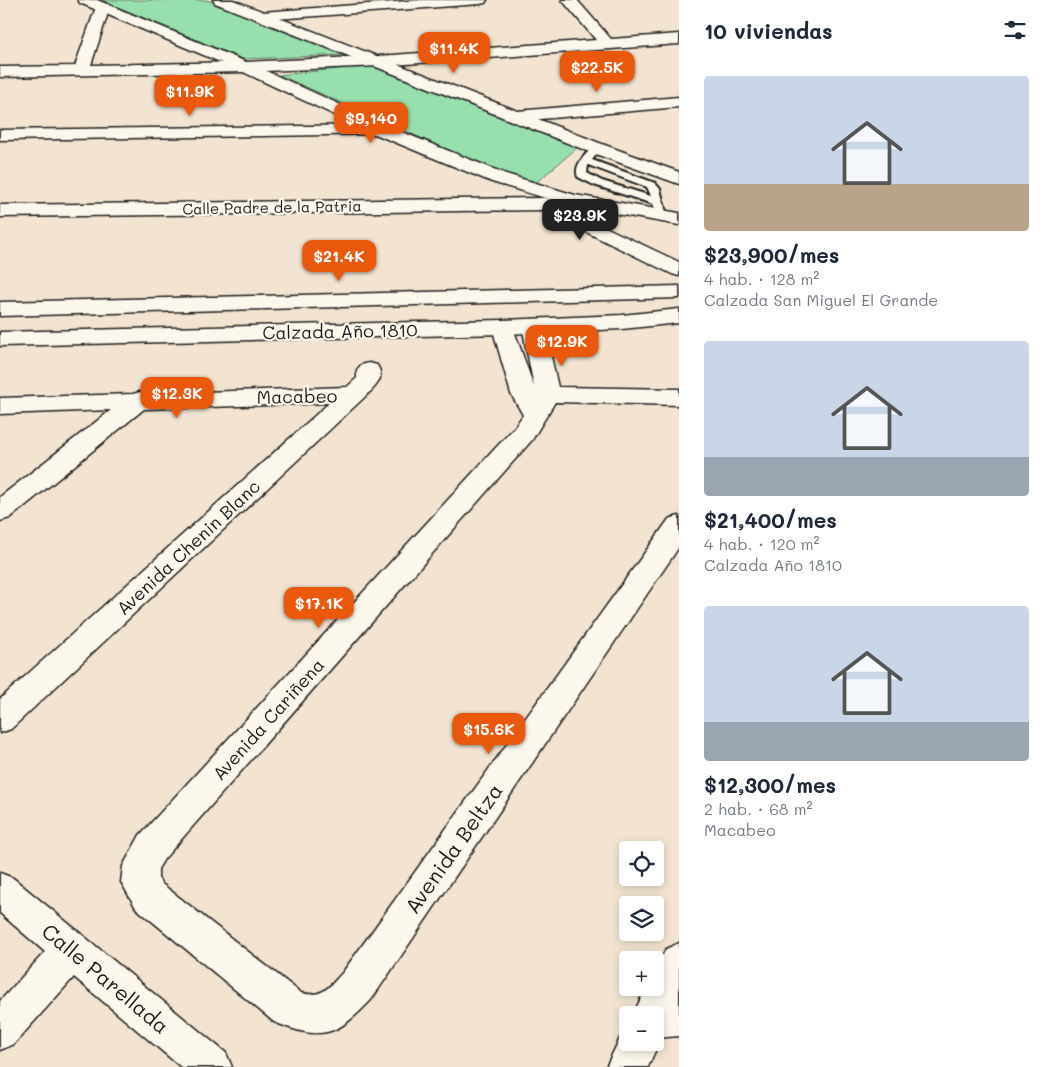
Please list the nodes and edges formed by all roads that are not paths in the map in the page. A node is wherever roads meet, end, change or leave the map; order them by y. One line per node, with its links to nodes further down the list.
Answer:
1 (85, 0): 5 (street)
2 (220, 0): 6 (street)
3 (480, 0): 6 (street)
4 (569, 0): 8 (street)
5 (102, 7): 10 (street); 11 (street)
6 (262, 16): 9 (street)
7 (679, 39): 8 (street)
8 (607, 44): 9 (street)
9 (379, 61): 10 (street); 14 (street)
10 (245, 67): 11 (street); 15 (street)
11 (81, 71): 12 (street)
12 (0, 72)
13 (679, 102): 14 (street)
14 (517, 116): 17 (street)
15 (381, 130): 16 (street); 18 (street)
16 (0, 135)
17 (591, 155): 19 (street); 22 (lane); 22 (lane)
18 (499, 178): 20 (street); 22 (street)
19 (679, 178)
20 (544, 204): 21 (street, Calle Padre de la Patria); 23 (street)
21 (0, 211)
22 (666, 212)
23 (679, 270)
24 (679, 292): 25 (street, Calzada Año 1810)
25 (0, 309)
26 (679, 316): 27 (street, Calzada Año 1810)
27 (533, 326): 28 (street, Calzada Año 1810); 34 (street)
28 (503, 327): 29 (street, Calzada Año 1810); 34 (street)
29 (0, 339)
30 (369, 370): 31 (street, Avenida Chenin Blanc)
31 (353, 395): 33 (street, Macabeo); 38 (street, Avenida Chenin Blanc)
32 (679, 397): 34 (street)
33 (140, 400): 35 (street, Macabeo); 36 (street)
34 (536, 401): 43 (street, Avenida Cariñena)
35 (0, 406)
36 (0, 511)
37 (679, 526): 43 (street, Avenida Beltza)
38 (0, 719)
39 (0, 890): 40 (street, Calle Parellada)
40 (73, 950): 46 (street); 48 (street, Calle Parellada)
41 (679, 962): 42 (street)
42 (657, 1006)
43 (322, 1013)
44 (679, 1016): 45 (street)
45 (664, 1018)
46 (0, 1030)
47 (634, 1051): 49 (street)
48 (212, 1067)
49 (626, 1067)

